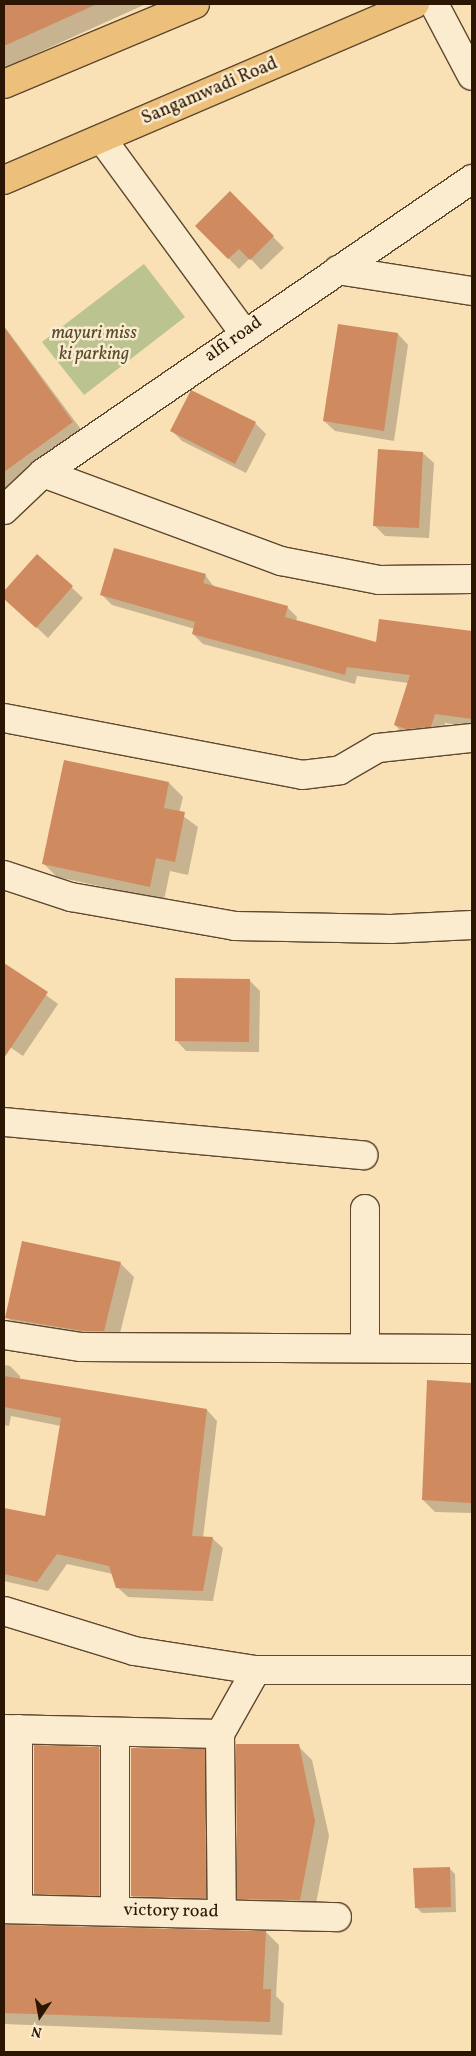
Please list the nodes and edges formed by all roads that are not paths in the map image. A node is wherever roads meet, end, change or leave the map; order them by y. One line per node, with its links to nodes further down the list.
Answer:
1 (195, 4): 5 (main road)
2 (415, 4): 6 (main road, Sangamwadi Road)
3 (434, 4): 4 (street)
4 (472, 76)
5 (4, 84)
6 (102, 138): 8 (main road, Sangamwadi Road); 11 (street)
7 (472, 179): 9 (street, alfi road)
8 (4, 180)
9 (338, 270): 10 (street); 11 (street, alfi road)
10 (472, 291)
11 (244, 333): 12 (street, alfi road)
12 (43, 473): 13 (street, alfi road); 14 (street)
13 (4, 510)
14 (472, 579)
15 (4, 718): 16 (street)
16 (472, 738)
17 (4, 875): 18 (street)
18 (472, 925)
19 (4, 1122): 20 (street)
20 (363, 1155)
21 (365, 1209): 23 (street)
22 (4, 1335): 23 (street)
23 (365, 1348): 24 (street)
24 (472, 1349)
25 (4, 1611): 26 (street)
26 (256, 1670): 27 (street); 30 (street)
27 (472, 1670)
28 (11, 1729): 29 (street); 31 (street)
29 (115, 1732): 30 (street); 32 (street)
30 (220, 1734): 33 (street)
31 (11, 1909): 32 (street, victory road)
32 (115, 1911): 33 (street, victory road)
33 (222, 1914): 34 (street, victory road)
34 (338, 1916)

